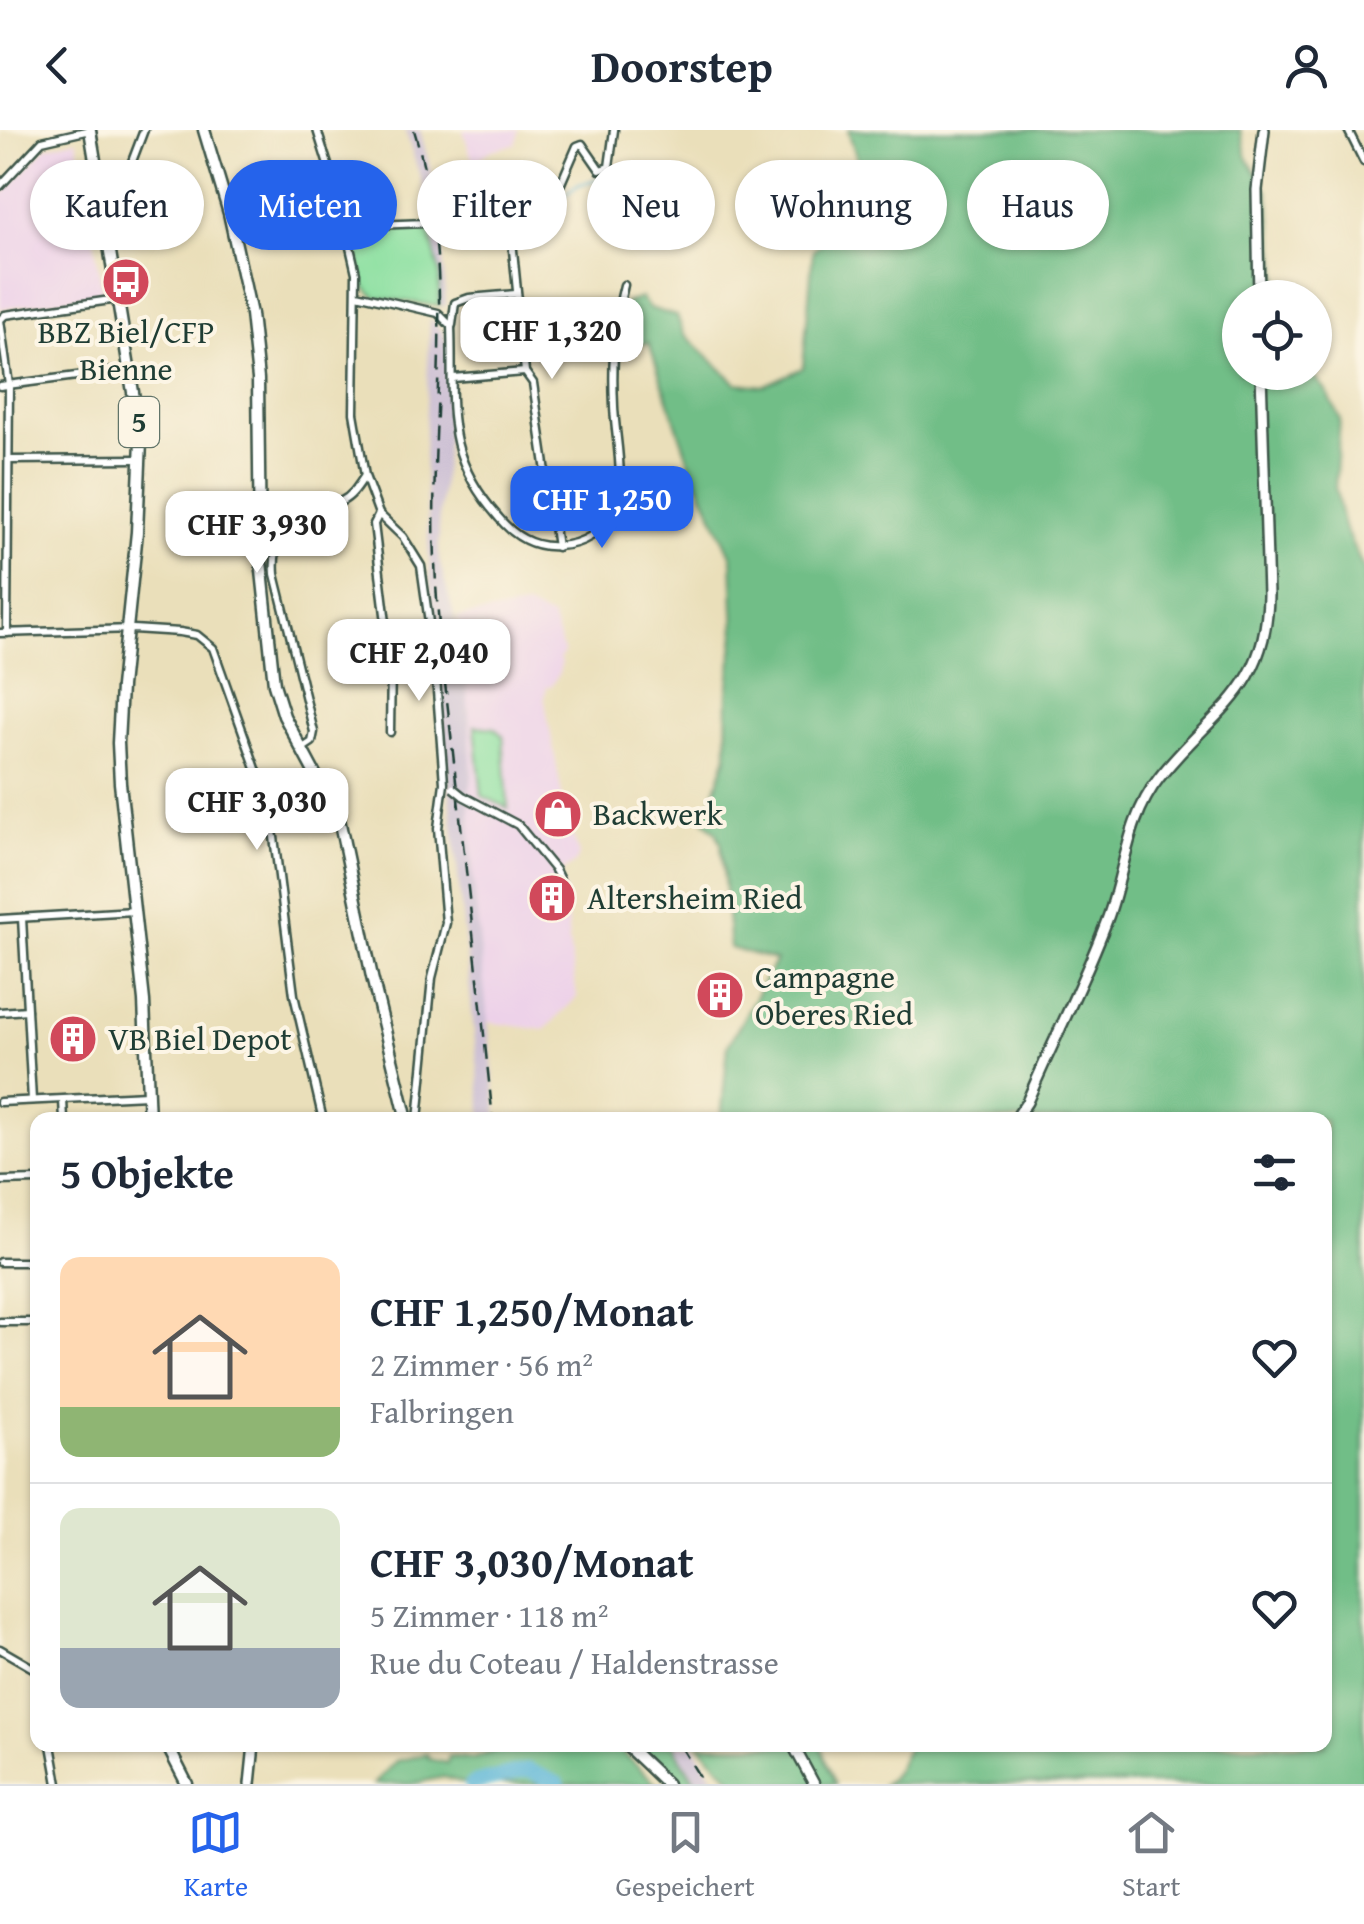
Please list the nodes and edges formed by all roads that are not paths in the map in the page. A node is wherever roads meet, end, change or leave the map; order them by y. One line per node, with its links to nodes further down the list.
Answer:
1 (90, 130): 8 (street); 9 (main road, 5)
2 (144, 130): 10 (street)
3 (204, 130): 40 (main road)
4 (317, 130): 11 (street)
5 (614, 130): 14 (street)
6 (1264, 130): 18 (street)
7 (1348, 130): 12 (street)
8 (56, 133): 13 (street)
9 (95, 160)
10 (132, 160)
11 (326, 160)
12 (1364, 162)
13 (0, 186)
14 (397, 224)
15 (111, 250): 22 (main road, 5)
16 (350, 250): 20 (street)
17 (513, 250): 21 (street)
18 (1259, 280)
19 (624, 286): 36 (street)
20 (358, 294): 24 (street); 33 (street)
21 (516, 294): 23 (street); 27 (street)
22 (119, 298): 26 (main road, 5); 29 (street)
23 (455, 304): 24 (street); 25 (street)
24 (438, 313): 25 (street)
25 (452, 326): 28 (street)
26 (130, 369): 29 (street); 31 (main road, 5)
27 (524, 372): 28 (street); 36 (street)
28 (454, 378): 36 (street)
29 (4, 386): 32 (street)
30 (1262, 390): 57 (street)
31 (140, 459): 32 (street); 37 (main road, 5)
32 (8, 460): 34 (street)
33 (365, 476): 35 (street); 40 (street)
34 (4, 509): 38 (street)
35 (379, 514): 39 (street); 41 (street)
36 (558, 546)
37 (127, 630): 38 (street); 43 (main road, 5); 54 (street)
38 (4, 633)
39 (390, 732)
40 (302, 748): 55 (main road)
41 (444, 783): 42 (street, bridge); 56 (street)
42 (565, 890)
43 (134, 912): 45 (street); 48 (main road, 5)
44 (0, 918): 45 (street)
45 (22, 918): 46 (street)
46 (27, 1010): 47 (street); 49 (street)
47 (0, 1012)
48 (148, 1095): 50 (street); 53 (main road, 5)
49 (32, 1100): 50 (street); 51 (street)
50 (63, 1100): 52 (street)
51 (0, 1102)
52 (64, 1112)
53 (149, 1112)
54 (321, 1112)
55 (406, 1112)
56 (419, 1112)
57 (1021, 1112)
58 (30, 1180): 59 (street)
59 (0, 1181)
60 (0, 1262): 61 (street)
61 (30, 1262)
62 (0, 1322): 63 (street)
63 (30, 1322)
64 (0, 1649): 65 (street)
65 (30, 1667)
66 (52, 1752): 71 (street)
67 (171, 1752): 72 (main road)
68 (253, 1752): 73 (street)
69 (633, 1752): 74 (main road)
70 (796, 1752): 75 (street)
71 (58, 1784)
72 (187, 1784)
73 (250, 1784)
74 (667, 1784)
75 (814, 1784)

